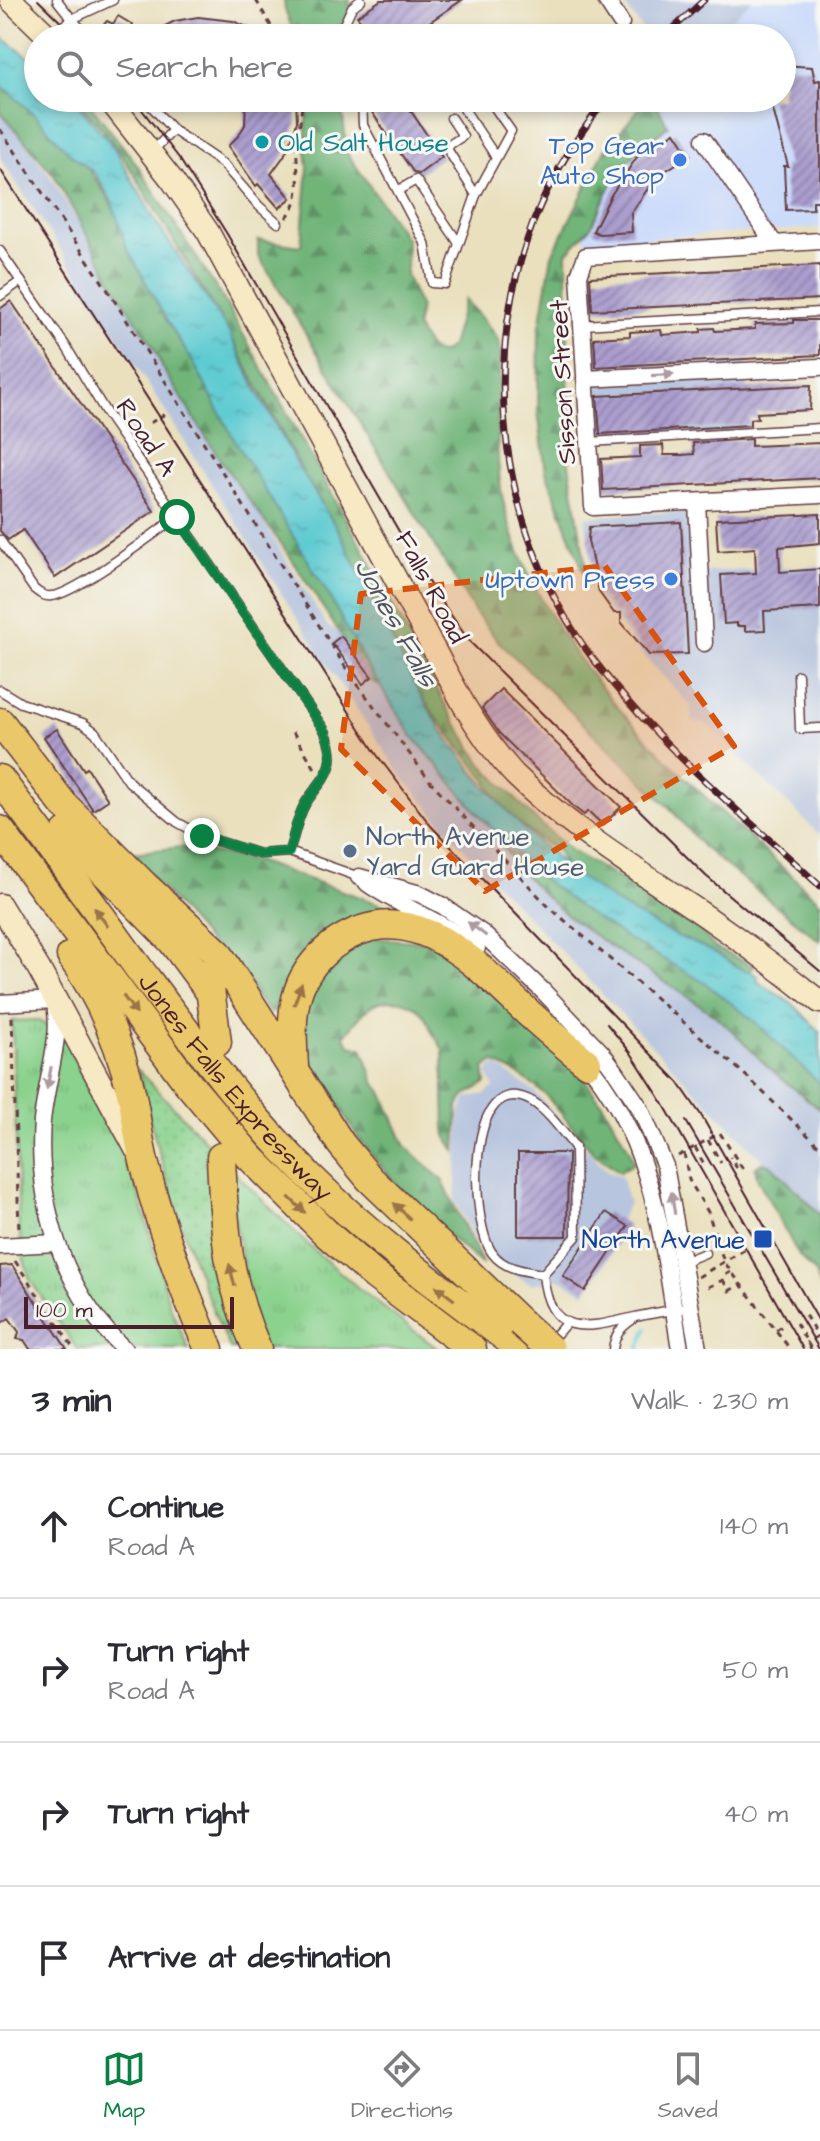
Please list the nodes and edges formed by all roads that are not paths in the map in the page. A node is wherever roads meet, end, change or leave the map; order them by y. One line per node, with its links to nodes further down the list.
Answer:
1 (11, 0): 8 (main road)
2 (57, 0): 6 (lane)
3 (113, 0): 6 (lane)
4 (361, 0): 11 (lane)
5 (606, 0): 7 (street)
6 (72, 19): 9 (lane); 10 (lane)
7 (621, 23)
8 (36, 24)
9 (66, 24)
10 (76, 24)
11 (344, 24)
12 (119, 112): 20 (main road, Falls Road)
13 (157, 112): 18 (lane)
14 (363, 112): 22 (lane)
15 (466, 112): 21 (lane)
16 (498, 112): 21 (lane)
17 (451, 118): 23 (lane)
18 (173, 130): 20 (lane); 24 (lane)
19 (704, 140): 27 (street)
20 (151, 152): 57 (main road, Falls Road)
21 (496, 157): 23 (lane)
22 (399, 190): 26 (lane); 26 (lane)
23 (476, 195): 26 (lane)
24 (278, 223)
25 (820, 241): 27 (street)
26 (458, 242)
27 (774, 243): 32 (street, Sisson Street)
28 (0, 251): 29 (lane, Road A)
29 (21, 281): 30 (lane); 39 (lane, Road A)
30 (0, 296)
31 (820, 312): 32 (lane)
32 (582, 325): 34 (street, Sisson Street)
33 (820, 367): 34 (street, one-way to 33)
34 (585, 379): 36 (street, Sisson Street)
35 (820, 428): 36 (lane)
36 (589, 442): 38 (street, Sisson Street)
37 (820, 495): 38 (street)
38 (697, 502): 41 (street)
39 (177, 517): 40 (lane); 50 (lane, Road A)
40 (0, 540)
41 (704, 643)
42 (798, 675): 45 (lane)
43 (0, 690): 50 (lane)
44 (0, 722): 52 (highway)
45 (820, 728)
46 (0, 753): 52 (highway)
47 (0, 779): 72 (highway, Jones Falls Expressway, one-way to 47)
48 (0, 830): 76 (highway, Jones Falls Expressway, one-way to 76)
49 (0, 849): 63 (highway)
50 (289, 852): 51 (lane)
51 (359, 877): 60 (street); 67 (street, one-way to 51)
52 (130, 885): 54 (highway); 55 (highway)
53 (0, 905): 56 (main road)
54 (193, 931): 55 (highway); 61 (highway)
55 (210, 992): 59 (highway)
56 (55, 1000): 58 (street); 63 (main road); 64 (street, one-way to 64)
57 (820, 1002)
58 (6, 1003)
59 (217, 1042)
60 (587, 1063): 61 (highway, one-way to 60); 69 (street)
61 (294, 1071): 72 (highway, one-way to 61)
62 (221, 1157): 75 (highway, one-way to 62)
63 (145, 1168): 74 (highway)
64 (56, 1243): 65 (street); 73 (street)
65 (0, 1246)
66 (705, 1253): 67 (lane)
67 (683, 1262): 69 (street)
68 (543, 1274): 68 (lane); 71 (lane)
69 (682, 1308): 70 (lane); 80 (street); 81 (street)
70 (636, 1317): 71 (lane); 79 (lane)
71 (567, 1322): 77 (lane)
72 (516, 1337): 78 (highway, bridge)
73 (124, 1349)
74 (209, 1349)
75 (257, 1349)
76 (472, 1349)
77 (544, 1349)
78 (550, 1349)
79 (613, 1349)
80 (680, 1349)
81 (698, 1349)

